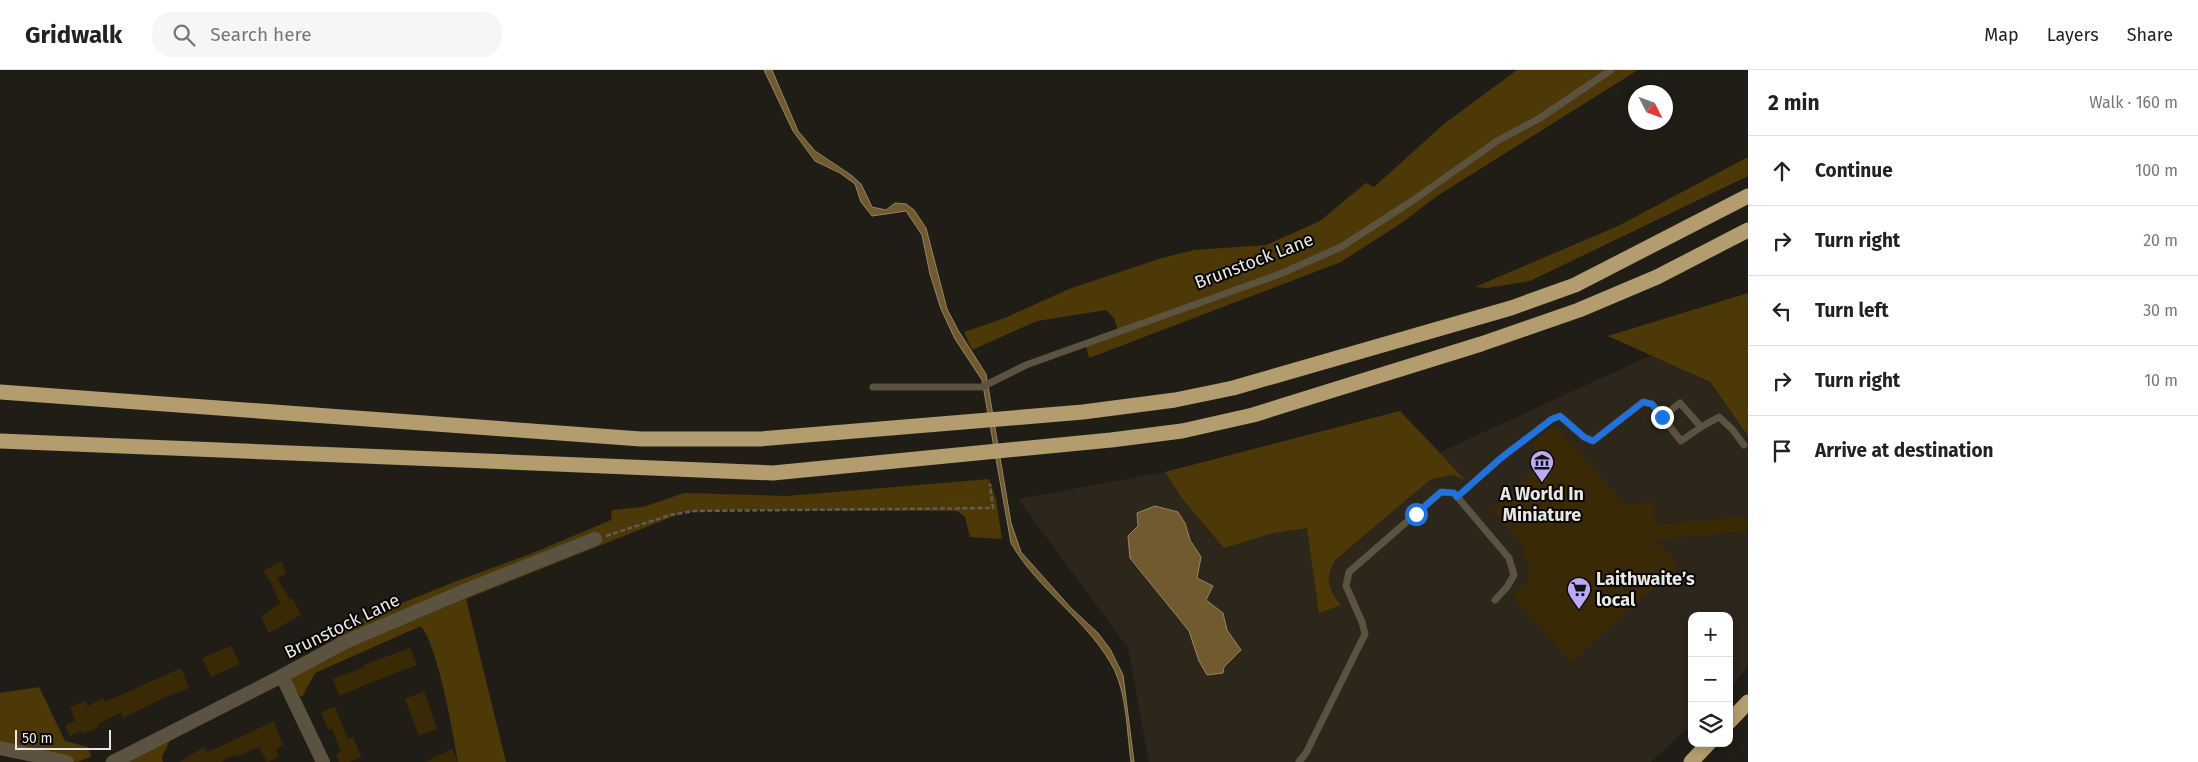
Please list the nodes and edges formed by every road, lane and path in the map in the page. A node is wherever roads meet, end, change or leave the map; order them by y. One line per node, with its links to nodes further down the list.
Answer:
1 (1611, 70): 4 (lane, Brunstock Lane)
2 (1748, 196): 5 (highway)
3 (1748, 230): 8 (highway)
4 (873, 387)
5 (0, 392)
6 (1662, 417): 7 (lane); 7 (lane); 11 (lane)
7 (1701, 427): 9 (lane)
8 (0, 441)
9 (1744, 445)
10 (990, 484): 12 (path)
11 (1457, 497): 13 (lane); 22 (lane)
12 (595, 539): 14 (street, Brunstock Lane)
13 (1494, 600)
14 (282, 676): 20 (street, Brunstock Lane); 21 (street)
15 (1748, 702): 16 (highway)
16 (1733, 718)
17 (1705, 747): 23 (highway)
18 (0, 748): 19 (street)
19 (67, 762)
20 (113, 762)
21 (323, 762)
22 (1299, 762)
23 (1691, 762)

